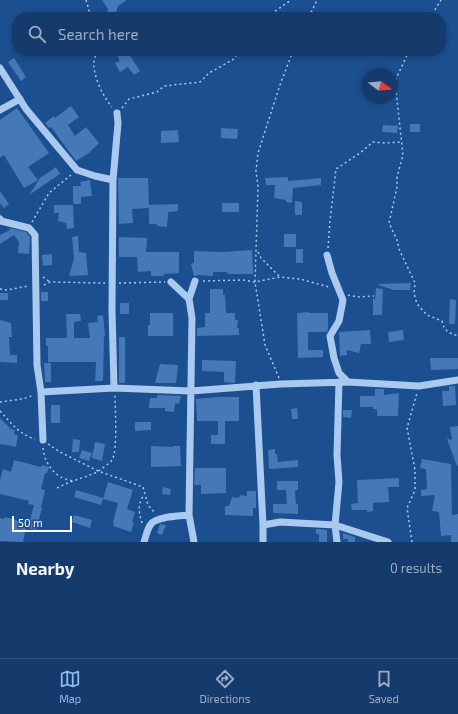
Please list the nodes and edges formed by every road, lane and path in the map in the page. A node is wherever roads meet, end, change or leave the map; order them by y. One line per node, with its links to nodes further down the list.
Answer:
1 (86, 0): 5 (path)
2 (291, 0): 6 (path)
3 (317, 0): 7 (path)
4 (441, 0): 8 (path)
5 (90, 12)
6 (274, 12)
7 (311, 12)
8 (434, 12)
9 (96, 56): 16 (path)
10 (236, 56): 16 (path)
11 (291, 56): 22 (path)
12 (407, 56): 17 (path)
13 (0, 68): 14 (street)
14 (20, 99): 15 (street); 18 (street)
15 (0, 110)
16 (117, 113): 19 (street)
17 (401, 142): 23 (path); 35 (path)
18 (77, 170): 19 (street); 21 (path)
19 (113, 180): 29 (street)
20 (0, 219): 21 (street)
21 (29, 228): 30 (street)
22 (257, 250): 24 (path); 28 (path)
23 (327, 255): 32 (street)
24 (280, 277): 28 (path); 32 (path)
25 (195, 281): 28 (path); 34 (street)
26 (50, 282): 29 (path)
27 (171, 282): 29 (path); 34 (street)
28 (255, 282): 39 (path)
29 (113, 283): 42 (street)
30 (36, 285): 31 (path); 44 (street)
31 (0, 290)
32 (340, 291): 33 (path); 38 (street)
33 (374, 296)
34 (189, 299): 43 (street)
35 (458, 336)
36 (458, 380): 41 (street)
37 (339, 382): 38 (street); 39 (street); 54 (street)
38 (348, 382): 41 (street)
39 (281, 384): 40 (street)
40 (256, 385): 43 (street); 55 (street)
41 (419, 386): 62 (path)
42 (114, 388): 43 (street); 44 (street); 48 (path)
43 (190, 390): 52 (street)
44 (41, 392): 45 (path); 47 (street)
45 (0, 402)
46 (0, 411): 47 (path)
47 (43, 440): 48 (path); 49 (path)
48 (98, 471): 49 (path); 51 (path)
49 (73, 481): 50 (path)
50 (57, 488)
51 (144, 495): 53 (path); 56 (path)
52 (189, 515): 53 (street); 58 (street)
53 (161, 519): 56 (street)
54 (335, 524): 55 (street); 60 (street); 61 (street)
55 (264, 525): 59 (street)
56 (148, 530): 57 (street)
57 (144, 542)
58 (194, 542)
59 (263, 542)
60 (337, 542)
61 (388, 542)
62 (412, 542)

